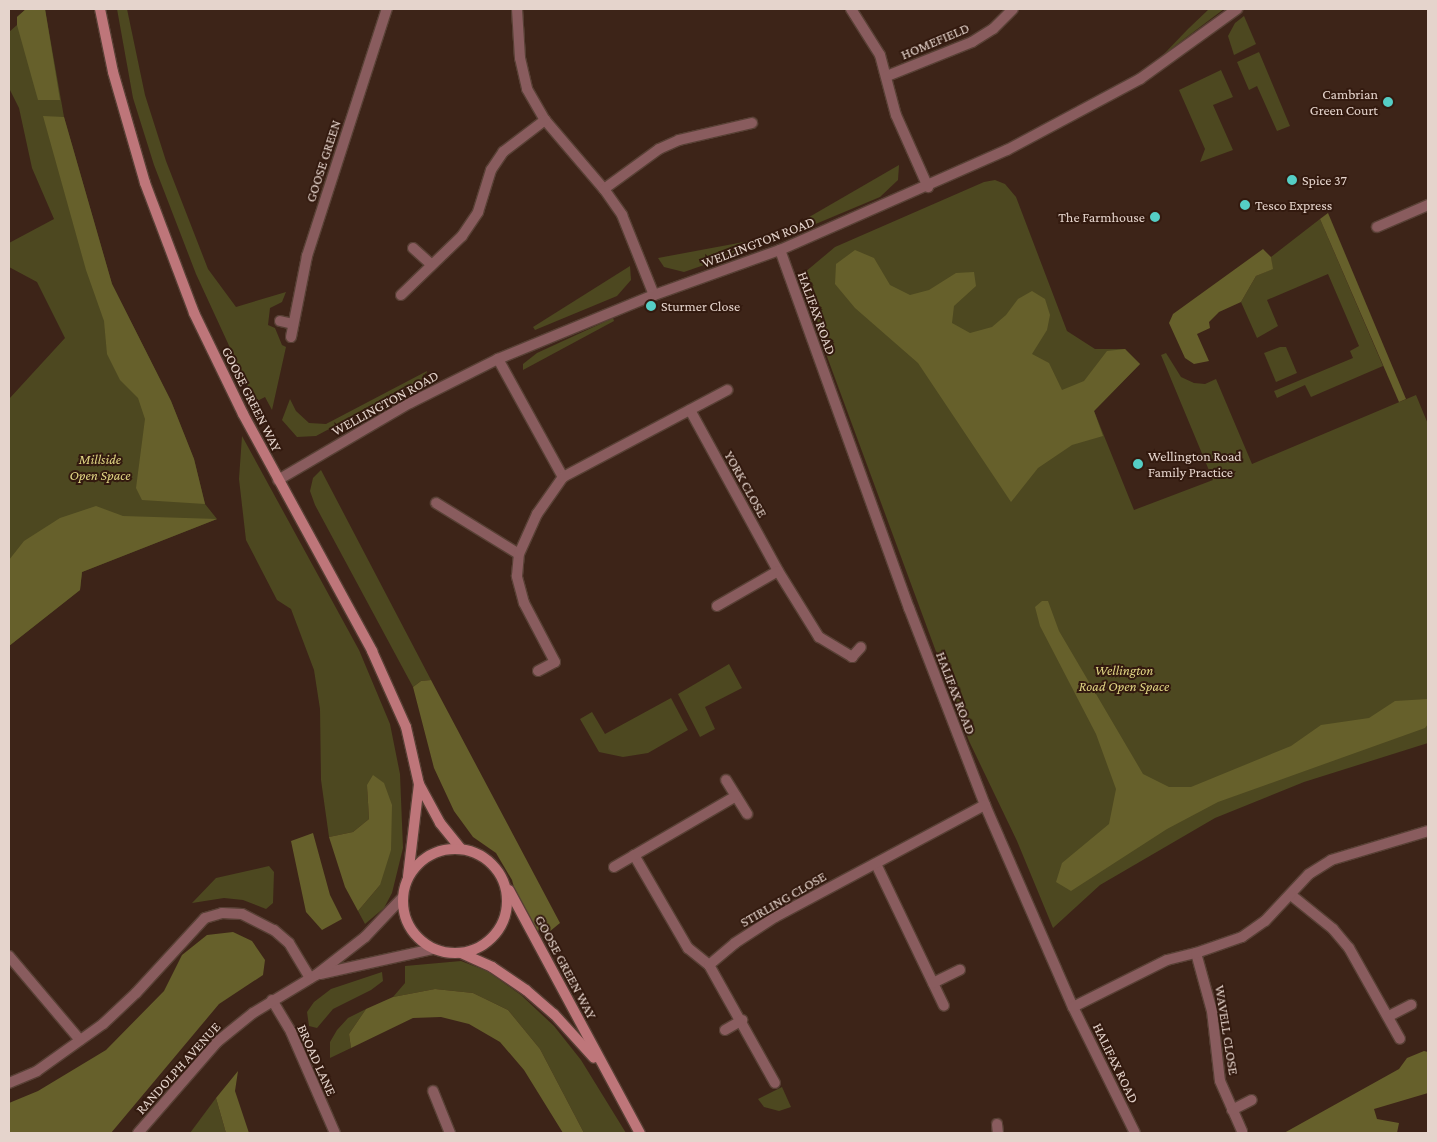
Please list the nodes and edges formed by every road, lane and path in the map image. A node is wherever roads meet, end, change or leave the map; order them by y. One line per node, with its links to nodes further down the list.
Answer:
1 (100, 9): 26 (main road, GOOSE GREEN WAY)
2 (387, 9): 20 (street, GOOSE GREEN)
3 (517, 9): 8 (street)
4 (850, 9): 7 (street, HOMEFIELD)
5 (1014, 9): 7 (street, HOMEFIELD)
6 (1237, 9): 11 (street, WELLINGTON ROAD)
7 (888, 76): 11 (street, HOMEFIELD)
8 (545, 120): 10 (street); 16 (street)
9 (752, 123): 10 (street)
10 (604, 188): 18 (street)
11 (928, 188): 15 (street, WELLINGTON ROAD)
12 (1428, 205): 13 (street)
13 (1377, 227)
14 (413, 248): 16 (street)
15 (780, 250): 18 (street, WELLINGTON ROAD); 36 (street, HALIFAX ROAD)
16 (432, 265): 17 (street)
17 (401, 295)
18 (654, 295): 22 (street, WELLINGTON ROAD)
19 (280, 321): 20 (street)
20 (293, 324): 21 (street, GOOSE GREEN)
21 (291, 337)
22 (498, 359): 25 (street); 26 (street, WELLINGTON ROAD)
23 (727, 390): 24 (street)
24 (690, 410): 25 (street); 29 (street, YORK CLOSE)
25 (564, 477): 28 (street)
26 (278, 480): 34 (main road, GOOSE GREEN WAY)
27 (436, 503): 28 (street)
28 (519, 554): 32 (street)
29 (778, 571): 30 (street); 31 (street, YORK CLOSE)
30 (717, 606)
31 (861, 647)
32 (538, 671)
33 (726, 780): 35 (street)
34 (419, 784): 39 (main road, GOOSE GREEN WAY); 43 (main road, GOOSE GREEN WAY)
35 (736, 796): 37 (street); 40 (street)
36 (985, 805): 41 (street, STIRLING CLOSE); 58 (street, HALIFAX ROAD)
37 (747, 814)
38 (1428, 831): 45 (street)
39 (460, 848): 43 (main road); 44 (main road)
40 (634, 855): 42 (street); 51 (street)
41 (876, 864): 51 (street, STIRLING CLOSE); 54 (street)
42 (614, 867)
43 (408, 876): 46 (main road)
44 (504, 882): 48 (main road); 64 (main road, GOOSE GREEN WAY)
45 (1291, 895): 49 (street); 59 (street)
46 (402, 898): 47 (main road); 53 (street, RANDOLPH AVENUE)
47 (433, 949): 48 (main road); 53 (street, RANDOLPH AVENUE)
48 (461, 953): 64 (main road, GOOSE GREEN WAY)
49 (1196, 954): 58 (street); 69 (street, WAVELL CLOSE)
50 (9, 956): 63 (street)
51 (709, 965): 60 (street)
52 (960, 970): 54 (street)
53 (313, 977): 55 (street, RANDOLPH AVENUE); 63 (street)
54 (933, 983): 57 (street)
55 (272, 1000): 71 (street, RANDOLPH AVENUE); 72 (street, BROAD LANE)
56 (1411, 1005): 59 (street)
57 (944, 1006)
58 (1073, 1007): 75 (street, HALIFAX ROAD)
59 (1389, 1016): 62 (street)
60 (742, 1020): 61 (street); 65 (street)
61 (725, 1030)
62 (1400, 1039)
63 (80, 1040): 66 (street)
64 (602, 1066): 74 (main road, GOOSE GREEN WAY)
65 (775, 1082)
66 (9, 1083)
67 (433, 1091): 73 (street)
68 (1252, 1100): 69 (street)
69 (1232, 1110): 70 (street, WAVELL CLOSE)
70 (1242, 1131)
71 (138, 1133)
72 (335, 1133)
73 (450, 1133)
74 (640, 1133)
75 (1135, 1133)

